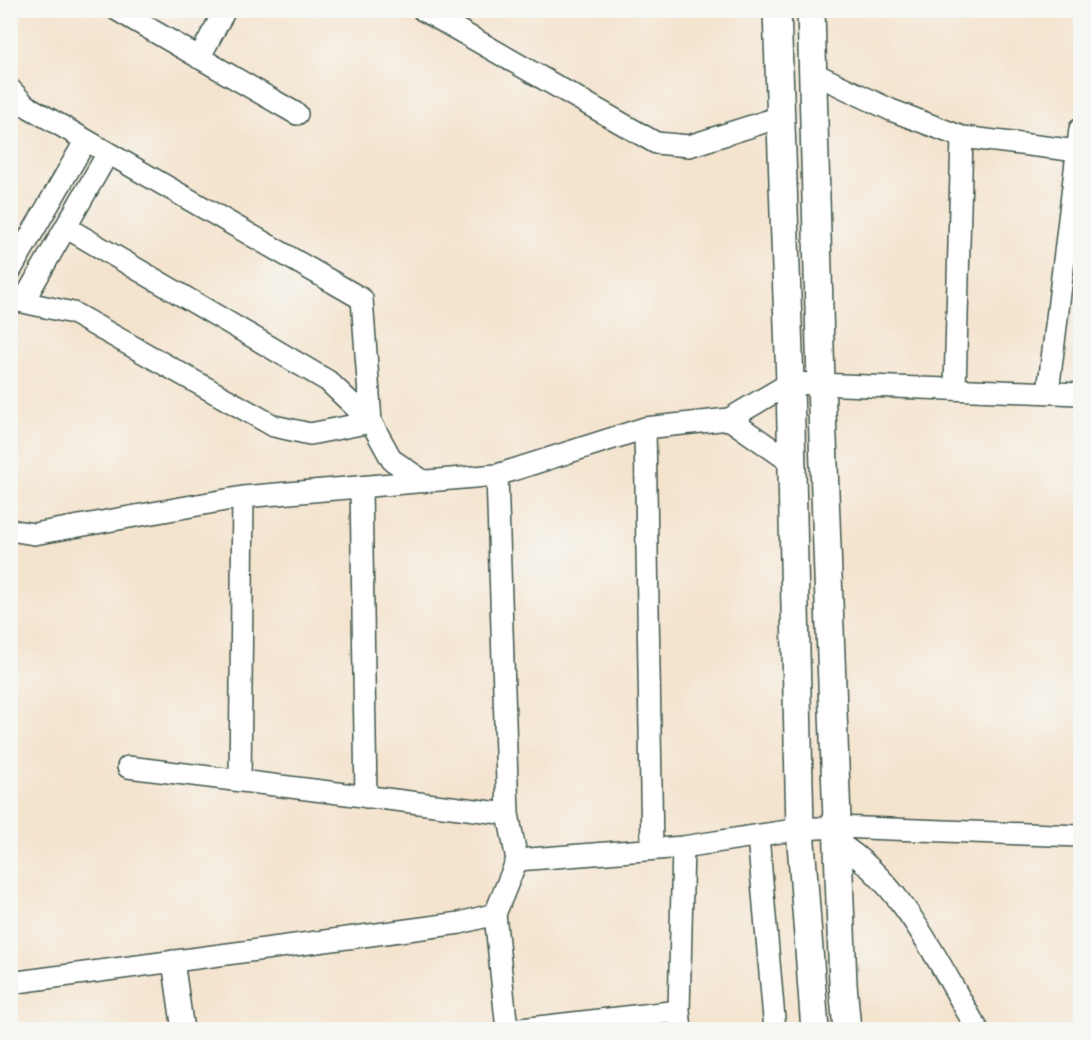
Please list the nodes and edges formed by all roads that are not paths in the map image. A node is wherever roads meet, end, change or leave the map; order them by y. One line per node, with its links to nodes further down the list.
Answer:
1 (117, 10): 6 (street)
2 (225, 10): 6 (street)
3 (423, 10): 10 (street)
4 (777, 10): 10 (main road)
5 (811, 10): 7 (main road)
6 (199, 58): 9 (street)
7 (811, 72): 12 (street); 20 (main road)
8 (10, 89): 13 (street)
9 (297, 114)
10 (780, 117): 19 (main road)
11 (1080, 129): 14 (street)
12 (962, 137): 14 (street); 21 (street)
13 (86, 140): 15 (street); 17 (street)
14 (1078, 151): 22 (street)
15 (108, 153): 16 (street); 25 (street)
16 (67, 228): 18 (street); 25 (street)
17 (10, 271)
18 (17, 299): 25 (street)
19 (790, 383): 20 (street); 24 (street); 27 (main road)
20 (821, 383): 21 (street); 38 (main road)
21 (955, 388): 22 (street)
22 (1048, 392): 23 (street)
23 (1080, 393)
24 (729, 419): 26 (street); 27 (street)
25 (372, 422): 29 (street)
26 (645, 428): 28 (street); 42 (street)
27 (792, 463): 37 (main road)
28 (497, 475): 29 (street); 36 (street)
29 (423, 481): 30 (street)
30 (361, 487): 31 (street); 35 (street)
31 (243, 498): 32 (street); 34 (street)
32 (10, 530)
33 (128, 767): 34 (street)
34 (240, 781): 35 (street)
35 (366, 797): 36 (street)
36 (508, 814): 43 (street)
37 (801, 829): 38 (street); 39 (street); 52 (main road)
38 (837, 835): 40 (street); 53 (main road); 54 (street)
39 (758, 836): 41 (street); 51 (street)
40 (1080, 836)
41 (683, 847): 42 (street); 47 (street)
42 (652, 849): 43 (street)
43 (518, 860): 44 (street)
44 (495, 914): 45 (street); 49 (street)
45 (173, 961): 46 (street); 48 (street)
46 (10, 983)
47 (680, 1020): 50 (street)
48 (183, 1029)
49 (507, 1029)
50 (512, 1029)
51 (775, 1029)
52 (815, 1029)
53 (847, 1029)
54 (978, 1029)

